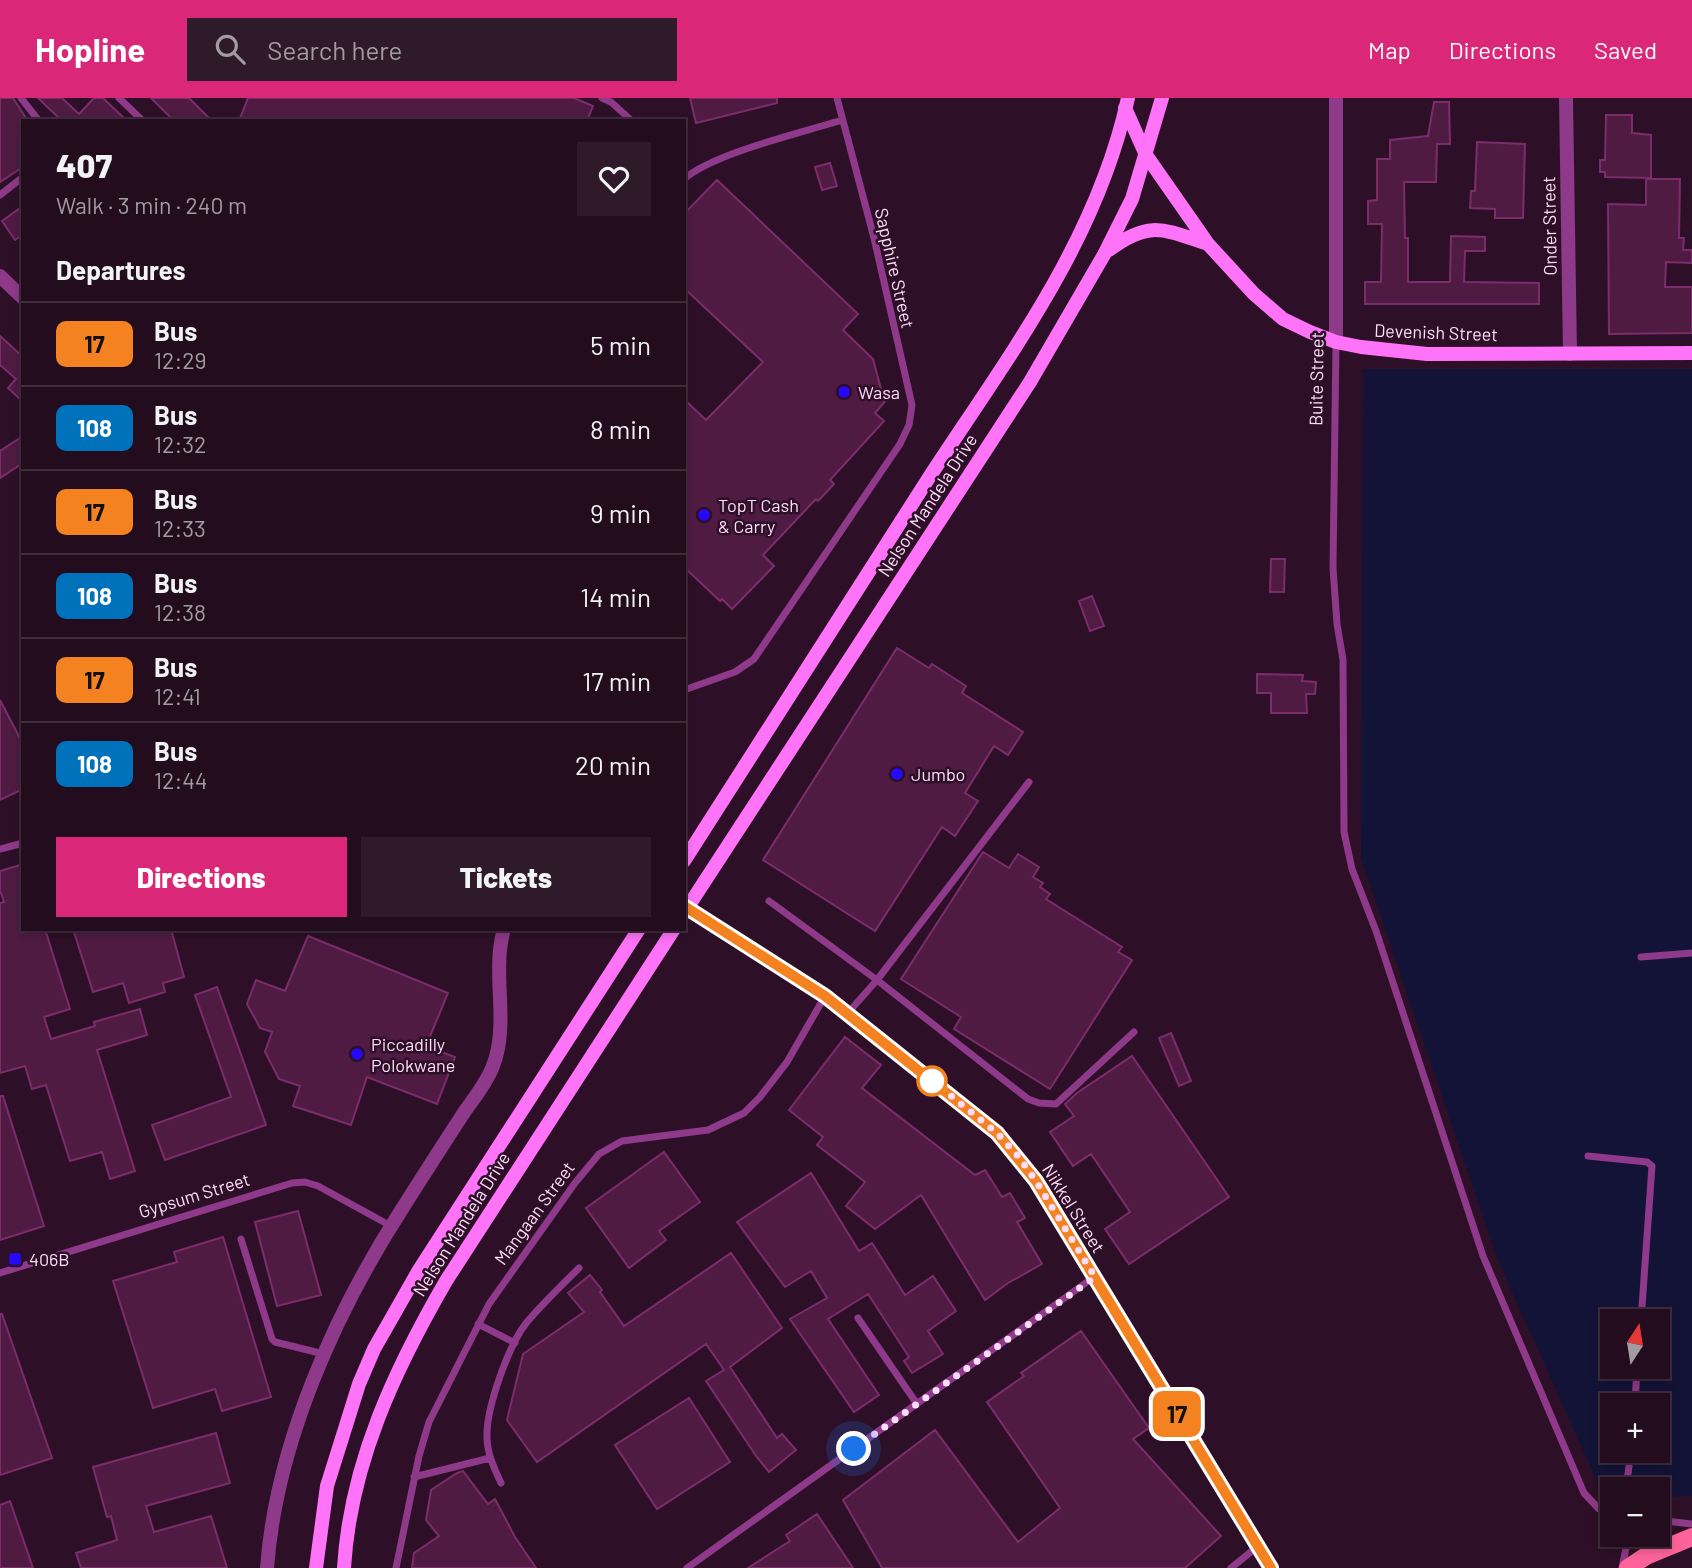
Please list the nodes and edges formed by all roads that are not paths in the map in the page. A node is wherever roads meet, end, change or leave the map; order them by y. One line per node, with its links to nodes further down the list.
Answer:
1 (20, 98): 9 (lane)
2 (120, 98): 10 (lane)
3 (602, 98): 11 (lane)
4 (837, 98): 12 (lane, Sapphire Street)
5 (1162, 98): 13 (main road, Nelson Mandela Drive)
6 (1336, 98): 21 (street, Buite Street)
7 (1566, 98): 23 (street, Onder Street)
8 (1126, 103): 13 (main road, Devenish Street); 28 (main road, Nelson Mandela Drive)
9 (37, 119)
10 (141, 119)
11 (630, 119)
12 (842, 121): 14 (lane); 24 (lane, Sapphire Street)
13 (1146, 155): 17 (main road, Devenish Street); 18 (main road, Nelson Mandela Drive)
14 (686, 173)
15 (21, 179): 16 (lane)
16 (0, 195)
17 (1208, 244): 18 (main road); 21 (main road, Devenish Street)
18 (1105, 253): 30 (main road, Nelson Mandela Drive)
19 (0, 276): 20 (street)
20 (21, 296)
21 (1336, 342): 23 (main road, Devenish Street); 56 (lane, Buite Street)
22 (1692, 353): 23 (main road, Devenish Street)
23 (1570, 354)
24 (686, 689)
25 (1030, 782): 37 (lane)
26 (21, 844): 27 (lane)
27 (0, 849)
28 (686, 857)
29 (769, 901): 37 (lane)
30 (686, 907)
31 (686, 910): 38 (street, Nikkel Street)
32 (504, 931): 42 (street)
33 (638, 931): 63 (main road, Nelson Mandela Drive)
34 (673, 931): 64 (main road, Nelson Mandela Drive)
35 (1692, 953): 36 (lane)
36 (1641, 957)
37 (877, 980): 39 (lane); 40 (lane)
38 (825, 996): 39 (street, Nikkel Street); 49 (lane, Mangaan Street)
39 (847, 1014): 46 (street, Nikkel Street)
40 (1134, 1032)
41 (1588, 1156): 47 (lane)
42 (391, 1226): 45 (lane, Gypsum Street); 51 (street)
43 (241, 1239): 51 (lane)
44 (579, 1268): 50 (lane)
45 (0, 1273)
46 (1095, 1277): 52 (lane); 60 (street, Nikkel Street)
47 (1642, 1309)
48 (858, 1318): 52 (lane)
49 (478, 1324): 50 (lane); 54 (lane, Mangaan Street)
50 (515, 1343): 53 (lane)
51 (325, 1354): 62 (street)
52 (917, 1404): 66 (lane)
53 (490, 1458): 54 (lane); 55 (lane)
54 (414, 1477): 65 (lane, Mangaan Street)
55 (501, 1483)
56 (1600, 1509)
57 (1670, 1522): 58 (lane)
58 (1692, 1524)
59 (1692, 1537): 70 (main road)
60 (1257, 1547): 67 (lane); 68 (street, Nikkel Street)
61 (1626, 1547): 69 (lane)
62 (267, 1568)
63 (316, 1568)
64 (344, 1568)
65 (396, 1568)
66 (687, 1568)
67 (1231, 1568)
68 (1271, 1568)
69 (1622, 1568)
70 (1628, 1568)

